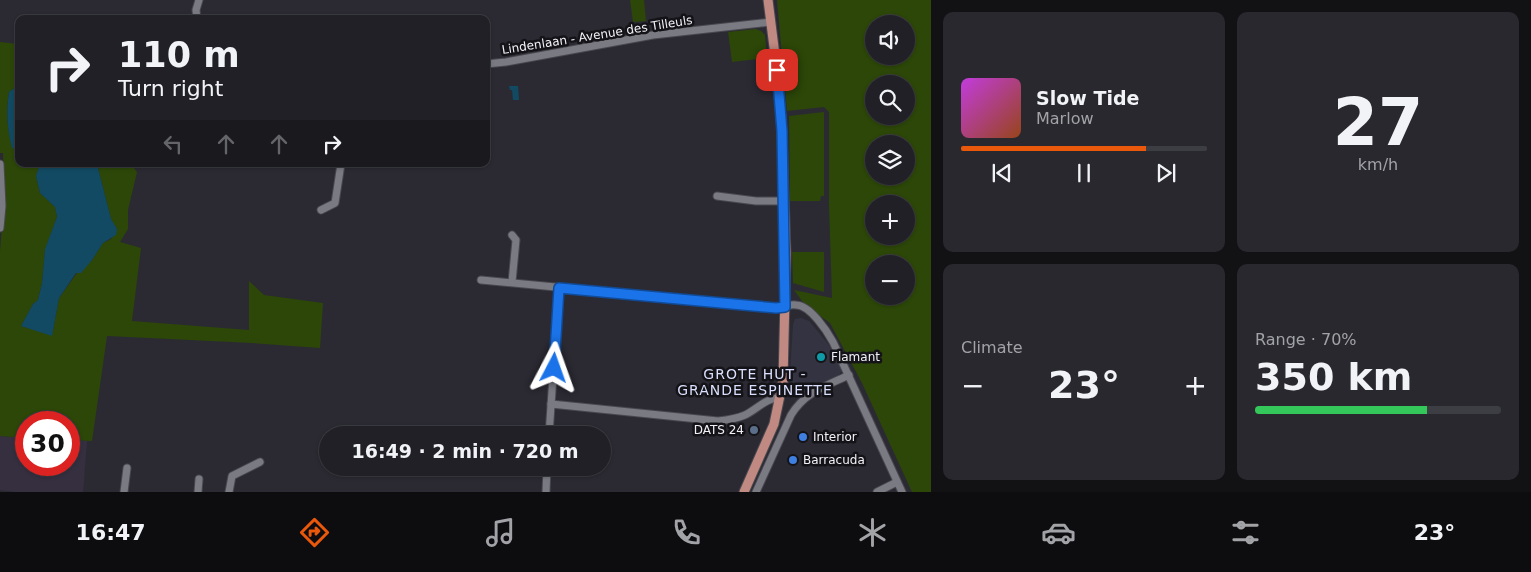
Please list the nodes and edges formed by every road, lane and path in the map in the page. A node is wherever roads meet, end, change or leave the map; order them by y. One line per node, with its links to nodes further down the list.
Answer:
1 (199, 0): 3 (street)
2 (768, 0): 4 (main road)
3 (197, 15)
4 (771, 22): 5 (street, Lindenlaan - Avenue des Tilleuls); 9 (main road)
5 (490, 64)
6 (0, 164): 11 (street)
7 (341, 167): 10 (street)
8 (717, 196): 9 (street)
9 (784, 201): 16 (main road)
10 (321, 210)
11 (0, 228)
12 (512, 235): 14 (street)
13 (481, 280): 14 (street)
14 (512, 282): 15 (street)
15 (559, 288): 16 (street); 19 (street)
16 (785, 307): 17 (street); 18 (main road)
17 (849, 375): 25 (street); 31 (street)
18 (780, 398): 19 (street); 30 (main road)
19 (551, 404): 20 (street)
20 (550, 426)
21 (260, 462): 28 (street)
22 (127, 468): 26 (street)
23 (547, 476): 29 (street)
24 (199, 479): 27 (street)
25 (898, 482): 32 (street); 33 (street)
26 (124, 492)
27 (198, 492)
28 (229, 492)
29 (546, 492)
30 (744, 492)
31 (756, 492)
32 (877, 492)
33 (902, 492)

